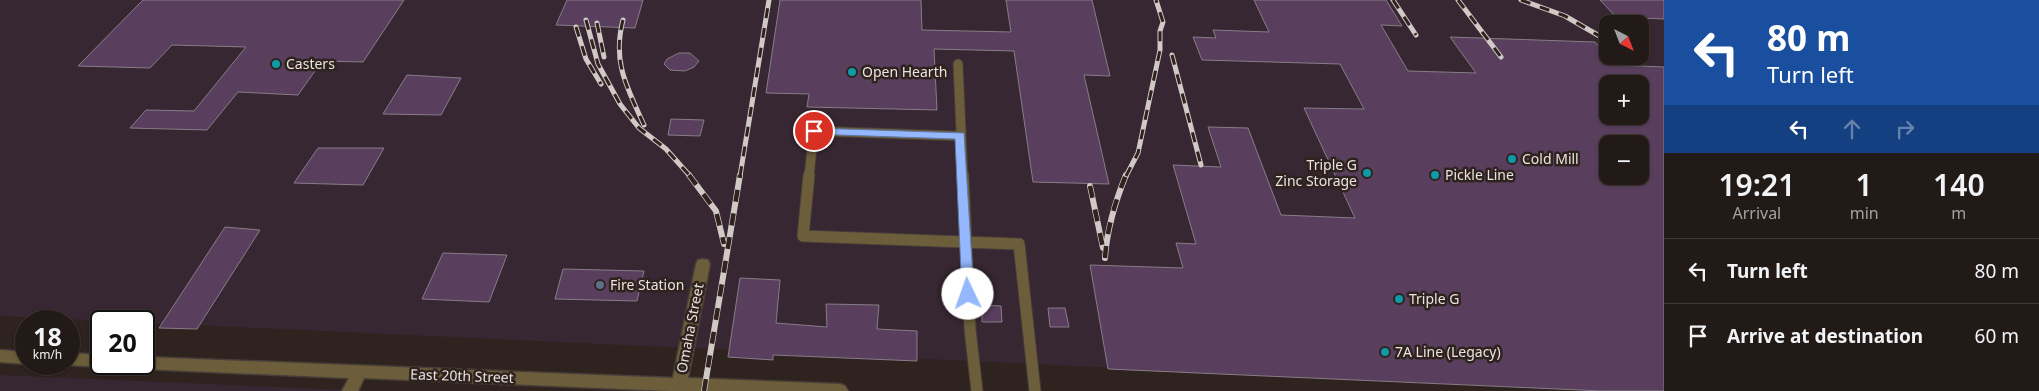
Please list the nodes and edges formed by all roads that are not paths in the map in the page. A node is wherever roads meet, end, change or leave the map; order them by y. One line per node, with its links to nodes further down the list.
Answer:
1 (958, 64): 2 (lane)
2 (960, 136): 3 (lane); 3 (lane)
3 (965, 241): 12 (lane); 13 (lane)
4 (703, 264): 9 (street, Omaha Street)
5 (0, 356): 6 (street)
6 (15, 357)
7 (155, 363): 8 (street, East 20th Street)
8 (360, 372): 9 (street, East 20th Street); 10 (street)
9 (679, 388): 11 (street, East 20th Street)
10 (350, 391)
11 (840, 391)
12 (977, 391)
13 (1035, 391)

